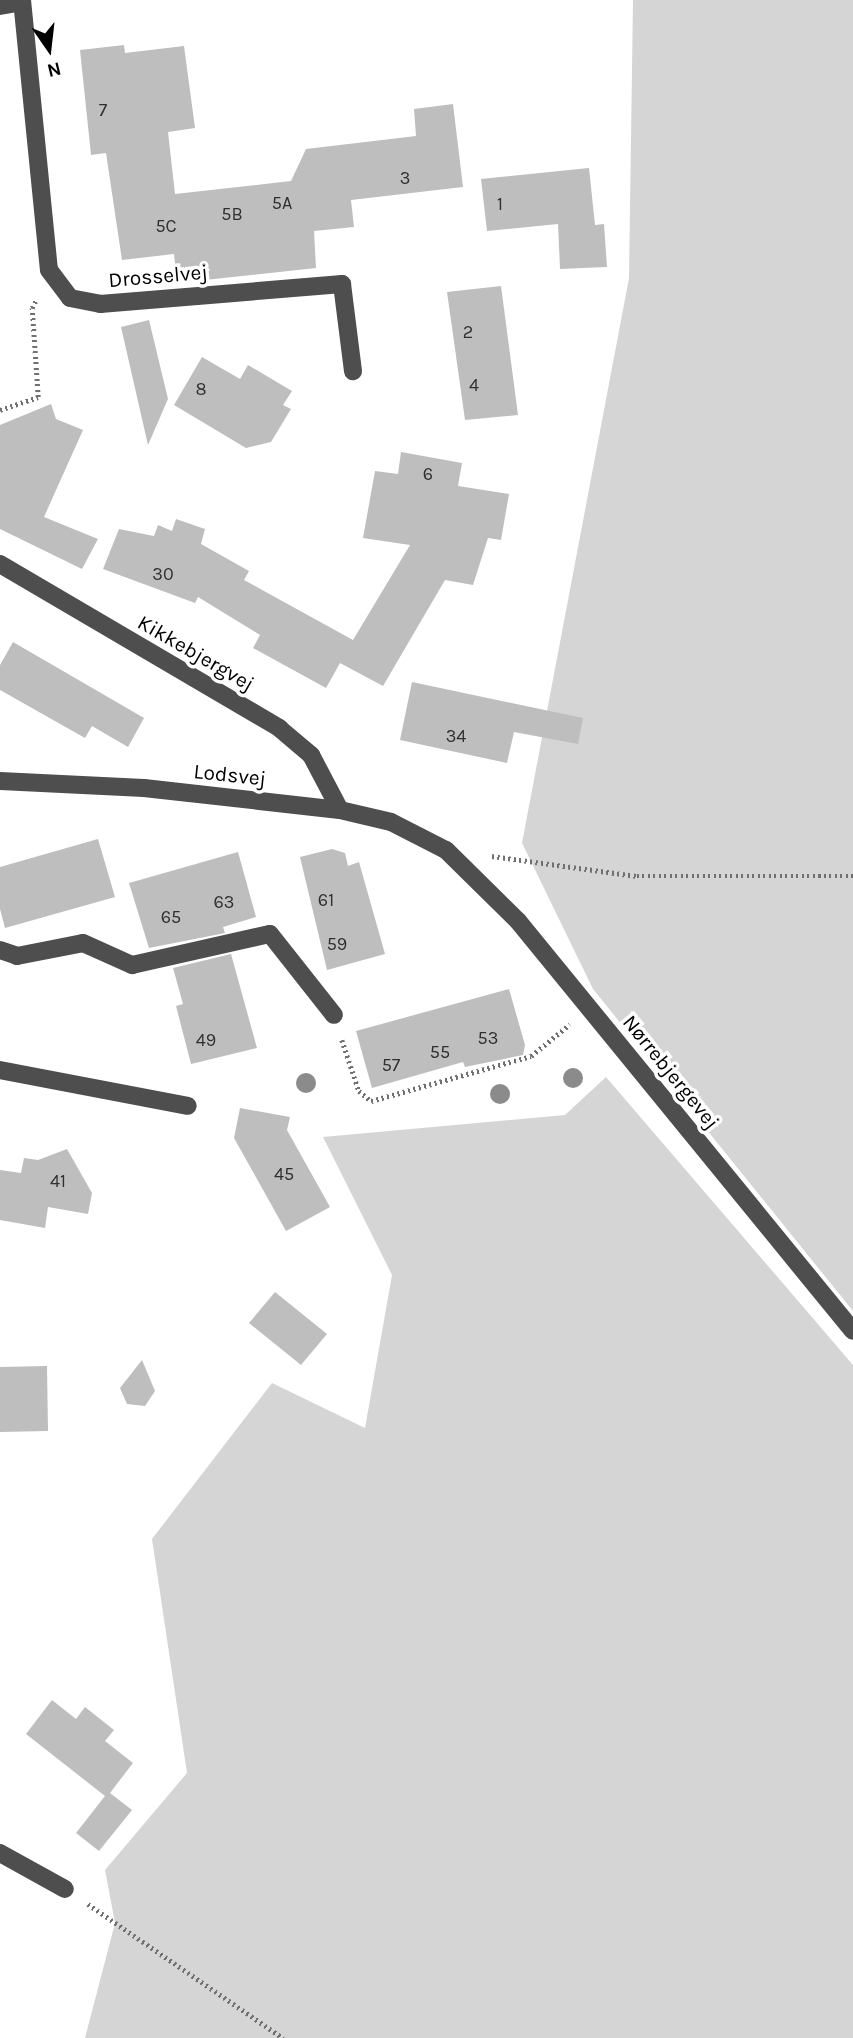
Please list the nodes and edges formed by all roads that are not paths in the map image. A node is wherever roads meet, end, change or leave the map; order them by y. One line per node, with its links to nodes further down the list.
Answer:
1 (22, 1): 2 (street); 3 (street, Drosselvej)
2 (0, 6)
3 (353, 371)
4 (0, 564): 6 (street, Kikkebjergvej)
5 (0, 781): 6 (street, Lodsvej)
6 (340, 810): 7 (street, Lodsvej)
7 (446, 850): 12 (street, Nørrebjergevej)
8 (0, 950): 9 (street)
9 (334, 1015)
10 (0, 1070): 11 (street)
11 (188, 1106)
12 (853, 1331)
13 (0, 1853): 14 (street)
14 (65, 1889)

